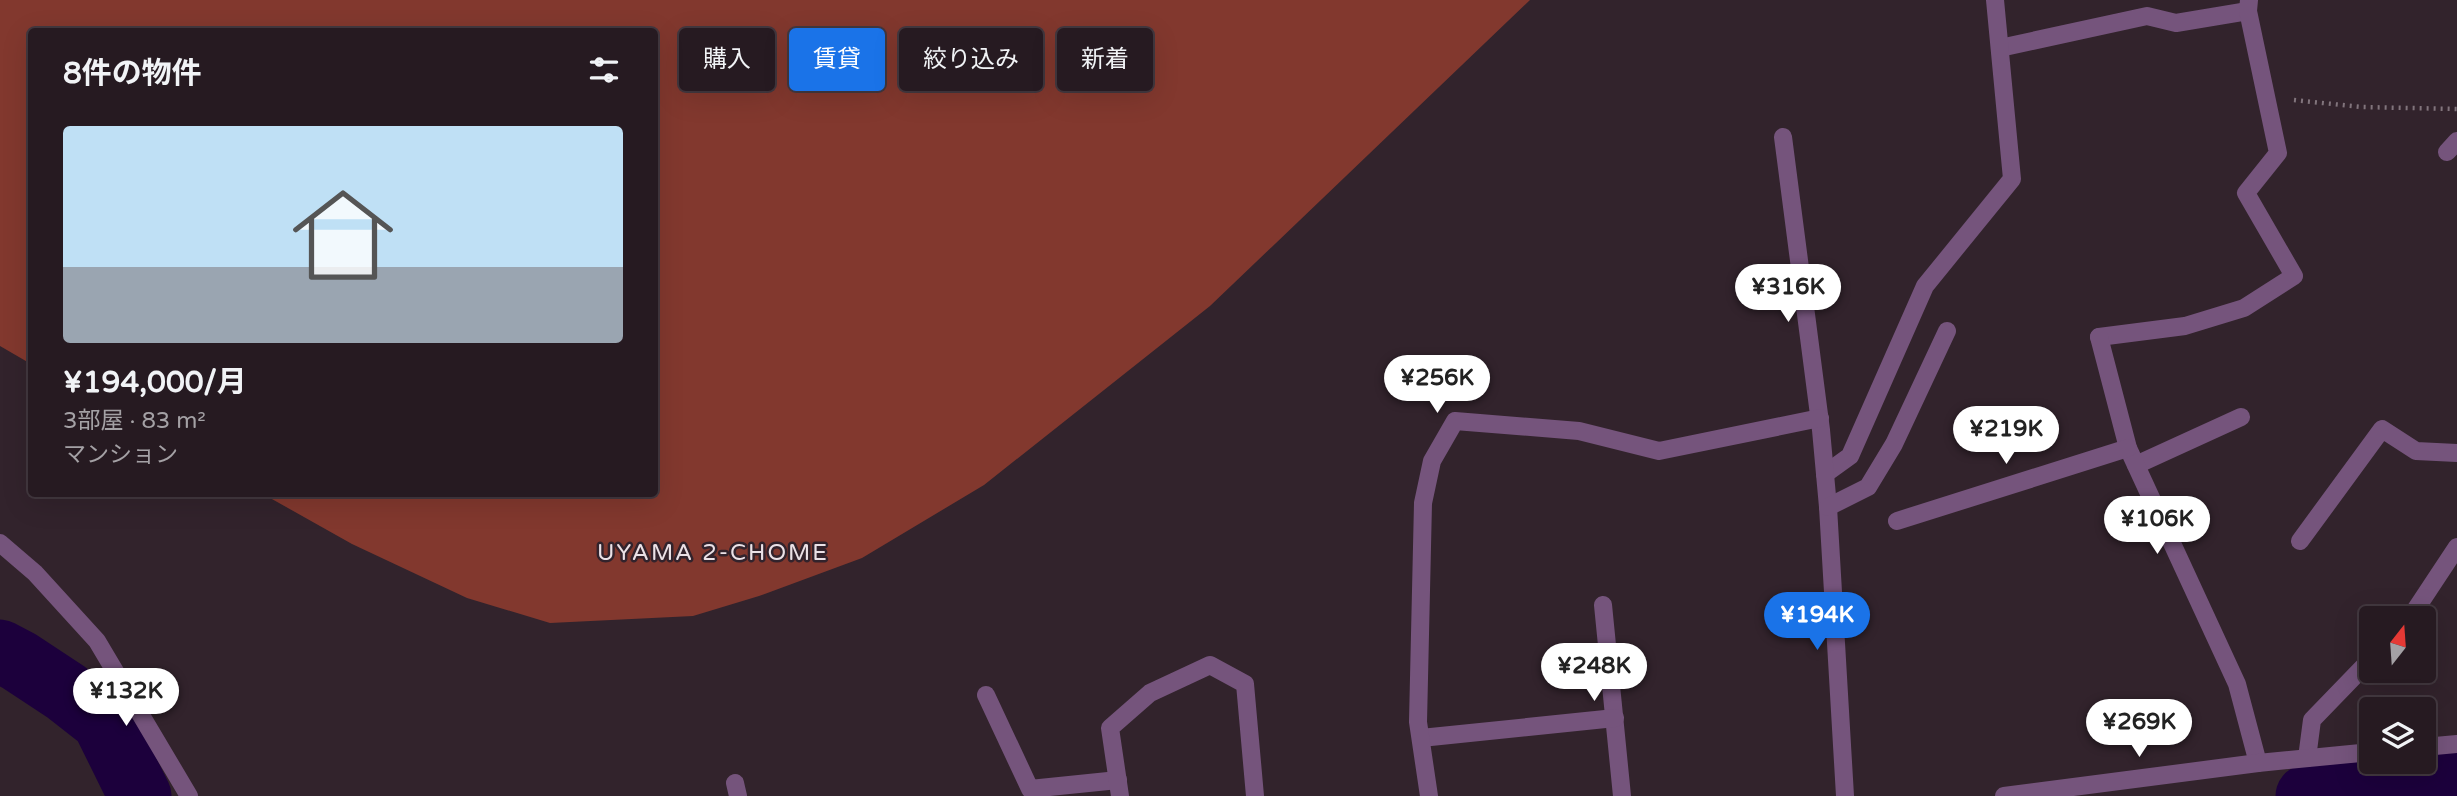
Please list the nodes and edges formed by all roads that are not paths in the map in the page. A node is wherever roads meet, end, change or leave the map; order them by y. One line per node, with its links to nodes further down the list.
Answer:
1 (1995, 0): 3 (street)
2 (2248, 6): 3 (street); 8 (street)
3 (2000, 48): 11 (street)
4 (1783, 137): 7 (street)
5 (1947, 331): 12 (street)
6 (2241, 417): 10 (street)
7 (1820, 418): 11 (street); 22 (street)
8 (2128, 448): 10 (street); 13 (street)
9 (2457, 453): 14 (street)
10 (2136, 465): 27 (street)
11 (1825, 474): 12 (street)
12 (1828, 506): 33 (street)
13 (1897, 521)
14 (2300, 541)
15 (0, 543): 29 (street)
16 (2457, 547): 18 (street)
17 (1603, 605): 21 (street)
18 (2418, 606)
19 (2359, 671): 26 (street)
20 (986, 695): 28 (street)
21 (1615, 718): 22 (street); 32 (street)
22 (1421, 738): 31 (street)
23 (2457, 744): 24 (street)
24 (2436, 746)
25 (2359, 753): 26 (street)
26 (2307, 758): 27 (street)
27 (2258, 763): 34 (street)
28 (1119, 788): 30 (street)
29 (189, 796)
30 (1255, 796)
31 (1429, 796)
32 (1622, 796)
33 (1844, 796)
34 (2004, 796)

